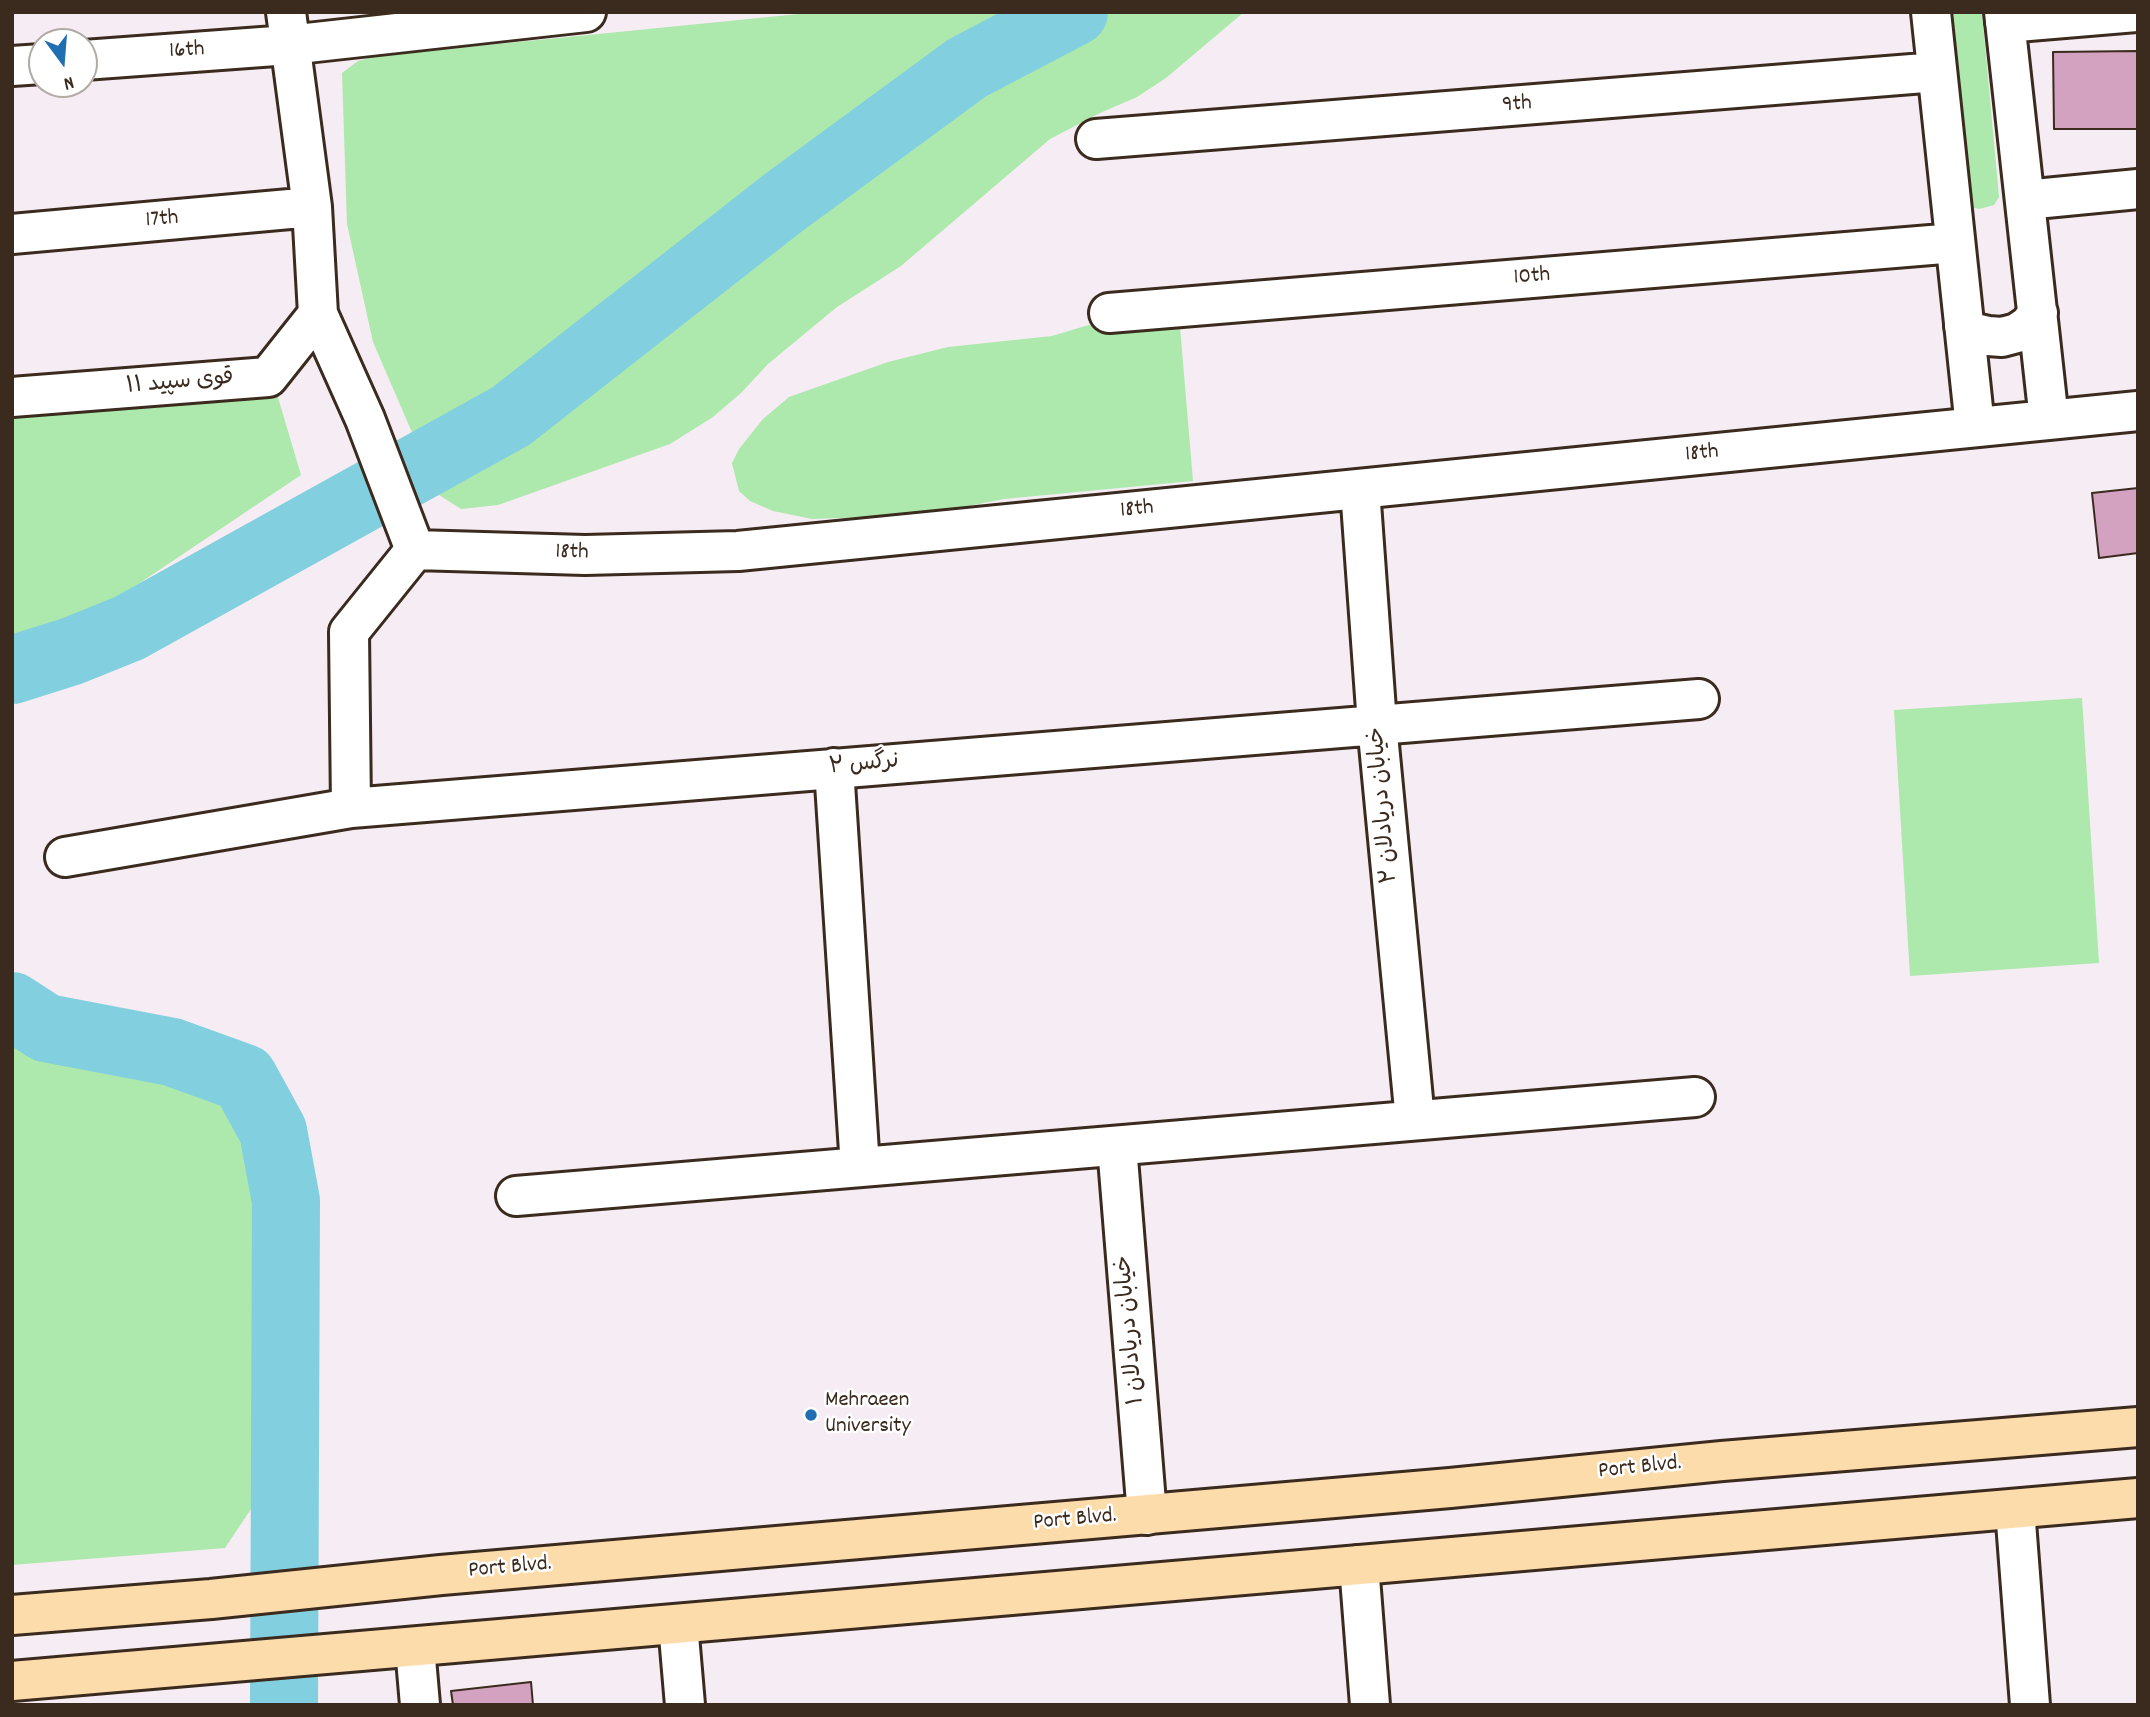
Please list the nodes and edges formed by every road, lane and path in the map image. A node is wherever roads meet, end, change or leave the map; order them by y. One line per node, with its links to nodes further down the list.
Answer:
1 (586, 12): 5 (street, 16th)
2 (1931, 12): 7 (street)
3 (2136, 12): 4 (street)
4 (2005, 17): 10 (street)
5 (287, 28): 6 (street, 16th); 11 (street)
6 (98, 58)
7 (1937, 72): 8 (street, 9th); 13 (street)
8 (1096, 139)
9 (2138, 189): 10 (street)
10 (2025, 200): 15 (street)
11 (312, 207): 12 (street, 17th); 16 (street)
12 (12, 234)
13 (1955, 243): 14 (street, 10th); 17 (street)
14 (1109, 313)
15 (2038, 313): 17 (street); 20 (street)
16 (318, 314): 18 (street, قوی سپید ۱۱); 23 (street)
17 (1964, 326): 21 (street)
18 (12, 397)
19 (2138, 411): 20 (street, 18th)
20 (2049, 420): 21 (street, 18th)
21 (1975, 428): 22 (street, 18th)
22 (1360, 489): 23 (street, 18th); 25 (street, خیابان دریادلان ۲)
23 (412, 542): 27 (street)
24 (1699, 699): 25 (street, نرگس ۲)
25 (1377, 724): 26 (street, نرگس ۲); 30 (street, خیابان دریادلان ۲)
26 (834, 768): 27 (street, نرگس ۲); 32 (street)
27 (351, 808): 28 (street, نرگس ۲)
28 (65, 857)
29 (1695, 1097): 30 (street)
30 (1415, 1120): 31 (street)
31 (1116, 1146): 32 (street); 37 (street, خیابان دریادلان ۱)
32 (860, 1167): 33 (street)
33 (516, 1196)
34 (2138, 1427): 37 (main road, Port Blvd.)
35 (2138, 1498): 36 (main road)
36 (2015, 1509): 38 (main road); 46 (street)
37 (1147, 1515): 39 (main road, Port Blvd.)
38 (1360, 1565): 40 (main road); 45 (street)
39 (12, 1615)
40 (678, 1624): 41 (main road); 44 (street)
41 (415, 1647): 42 (main road); 43 (street)
42 (12, 1681)
43 (420, 1705)
44 (685, 1705)
45 (1370, 1705)
46 (2030, 1705)

